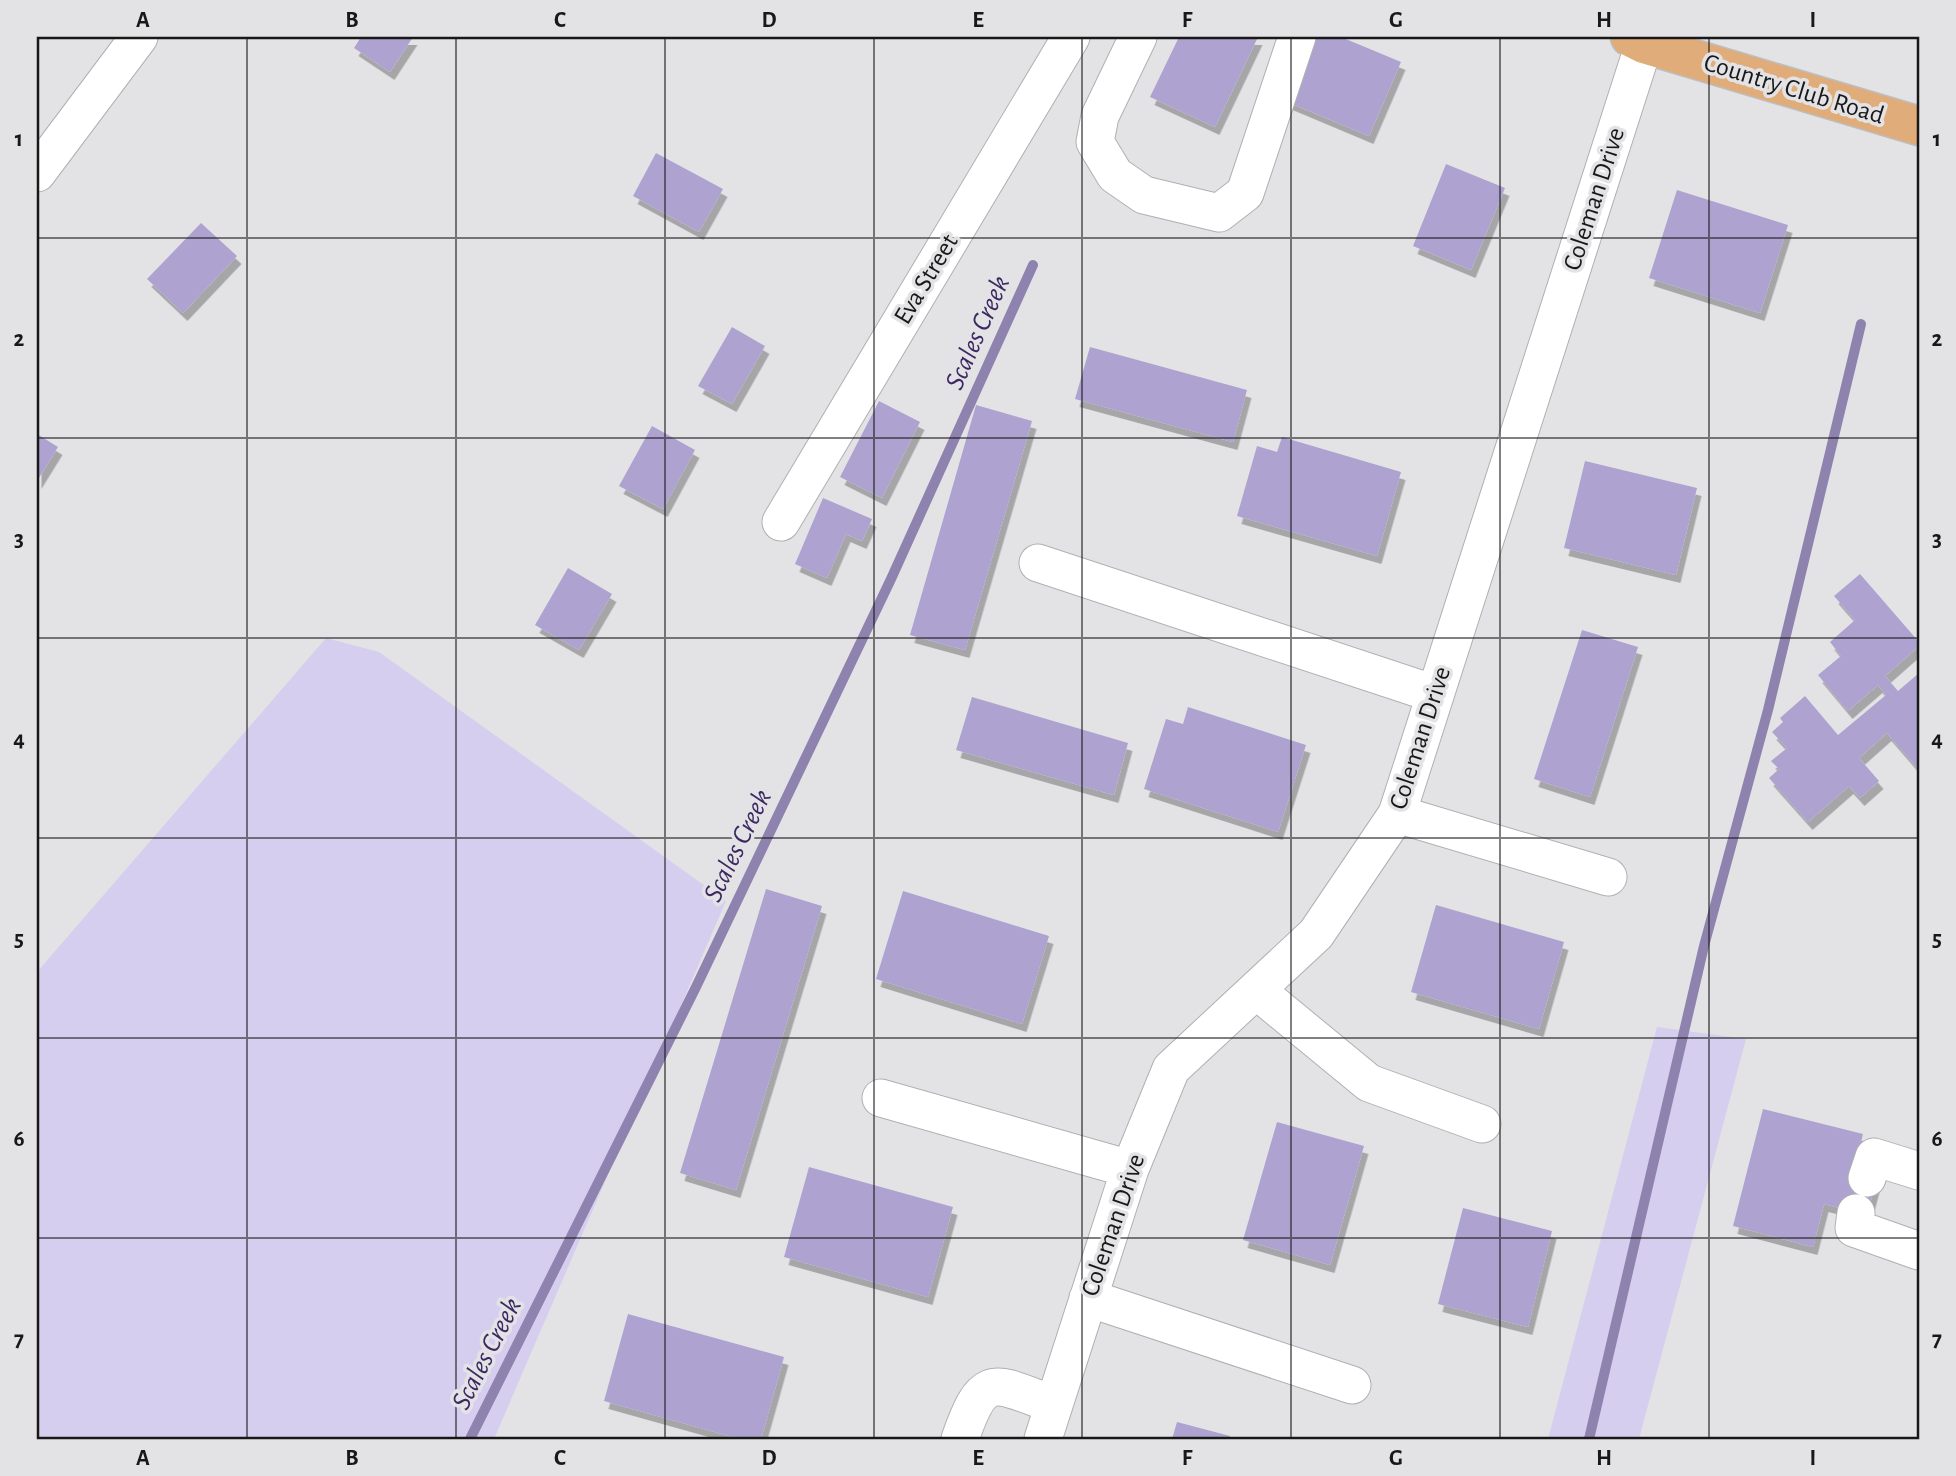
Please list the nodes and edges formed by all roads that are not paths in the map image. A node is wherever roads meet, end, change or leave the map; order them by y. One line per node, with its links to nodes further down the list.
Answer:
1 (139, 37): 7 (street)
2 (1071, 37): 8 (street, Eva Street)
3 (1138, 37): 4 (street)
4 (1297, 37)
5 (1637, 40): 6 (main road, Country Club Road); 10 (street, Coleman Drive)
6 (1919, 126)
7 (37, 173)
8 (782, 522)
9 (1038, 563): 10 (street)
10 (1435, 694): 11 (street, Coleman Drive)
11 (1397, 814): 12 (street); 13 (street, Coleman Drive)
12 (1608, 877)
13 (1256, 990): 15 (street); 16 (street, Coleman Drive)
14 (881, 1098): 16 (street)
15 (1482, 1124)
16 (1130, 1169): 21 (street, Coleman Drive)
17 (1919, 1171): 18 (street)
18 (1867, 1178)
19 (1856, 1213): 20 (street)
20 (1919, 1251)
21 (1088, 1298): 22 (street); 23 (street, Coleman Drive)
22 (1352, 1385)
23 (1054, 1405): 24 (street); 25 (street, Coleman Drive)
24 (960, 1439)
25 (1042, 1439)

